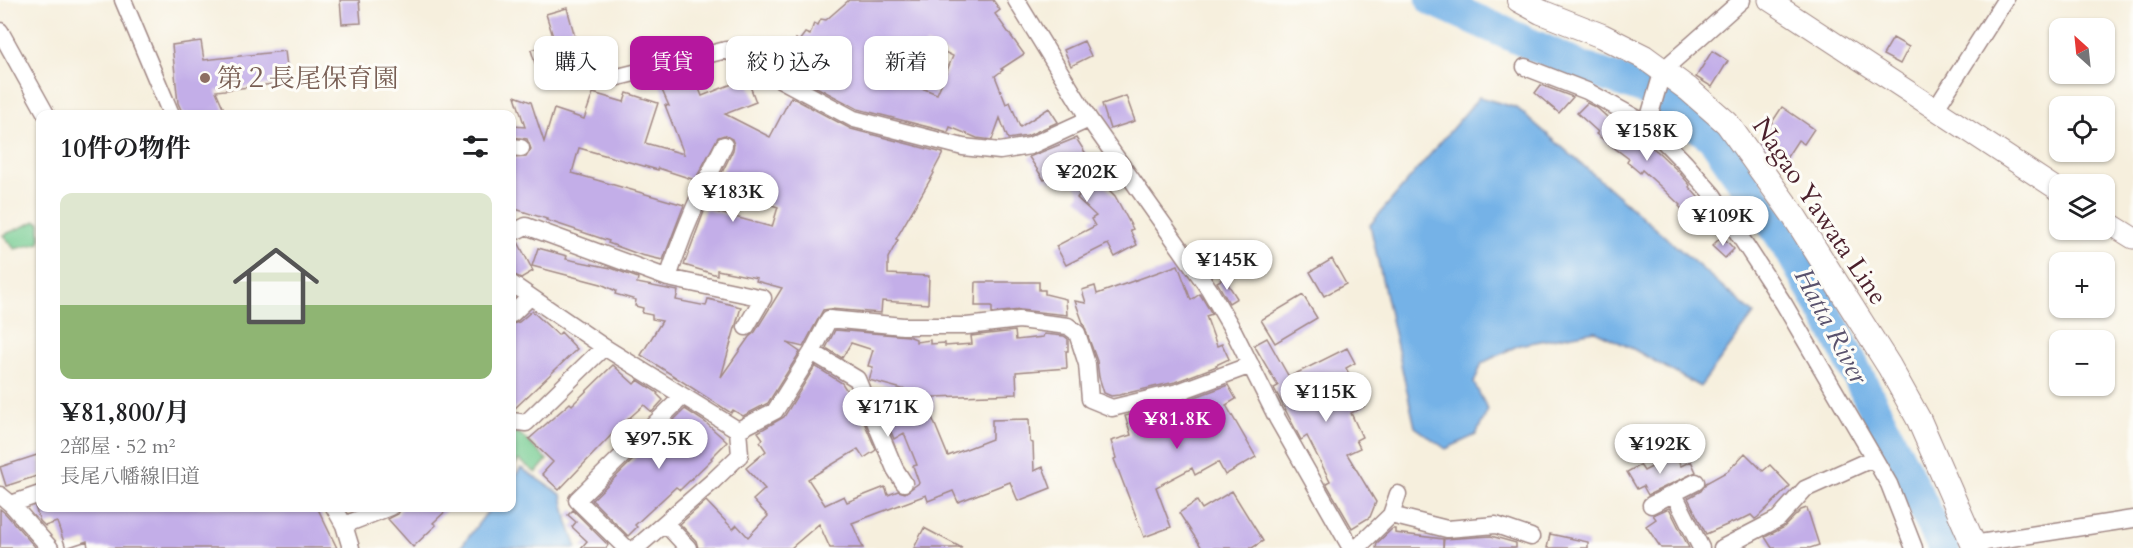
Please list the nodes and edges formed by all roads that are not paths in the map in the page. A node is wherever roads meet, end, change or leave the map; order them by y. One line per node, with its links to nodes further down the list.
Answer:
1 (123, 0): 12 (street)
2 (1016, 0): 14 (street)
3 (1519, 0): 10 (main road, Nagao Yawata Line)
4 (1742, 0): 10 (street)
5 (1769, 0): 13 (street)
6 (2005, 0): 13 (street)
7 (0, 31): 11 (street)
8 (1525, 67): 15 (street)
9 (618, 77): 14 (street)
10 (1660, 78): 15 (street); 47 (main road, Nagao Yawata Line)
11 (44, 110)
12 (169, 110)
13 (1935, 110): 17 (street)
14 (1089, 119): 28 (street)
15 (1647, 124): 32 (street)
16 (724, 145): 21 (street)
17 (2049, 184)
18 (2115, 227): 20 (street)
19 (516, 230): 21 (street)
20 (2133, 238)
21 (668, 278): 25 (street)
22 (516, 287): 23 (street)
23 (529, 298): 24 (street); 26 (street)
24 (516, 310)
25 (746, 327)
26 (604, 347): 29 (street); 30 (street)
27 (812, 352): 28 (street); 31 (street); 34 (street)
28 (1251, 365): 54 (street)
29 (683, 396): 31 (street); 51 (street)
30 (516, 422)
31 (738, 430): 44 (street)
32 (1874, 458): 48 (street); 57 (street)
33 (1695, 482): 36 (street)
34 (904, 483)
35 (1398, 494): 42 (street)
36 (1674, 494): 39 (street); 56 (street)
37 (36, 495): 38 (street)
38 (6, 500): 49 (street)
39 (1651, 505)
40 (336, 512): 45 (street)
41 (377, 512): 45 (street)
42 (1391, 515): 46 (street); 55 (street)
43 (2133, 519): 47 (street)
44 (665, 523): 52 (street); 53 (street)
45 (344, 525): 50 (street)
46 (1531, 537)
47 (1974, 546)
48 (1725, 547)
49 (50, 548)
50 (351, 548)
51 (626, 548)
52 (636, 548)
53 (688, 548)
54 (1351, 548)
55 (1357, 548)
56 (1701, 548)
57 (1914, 548)

